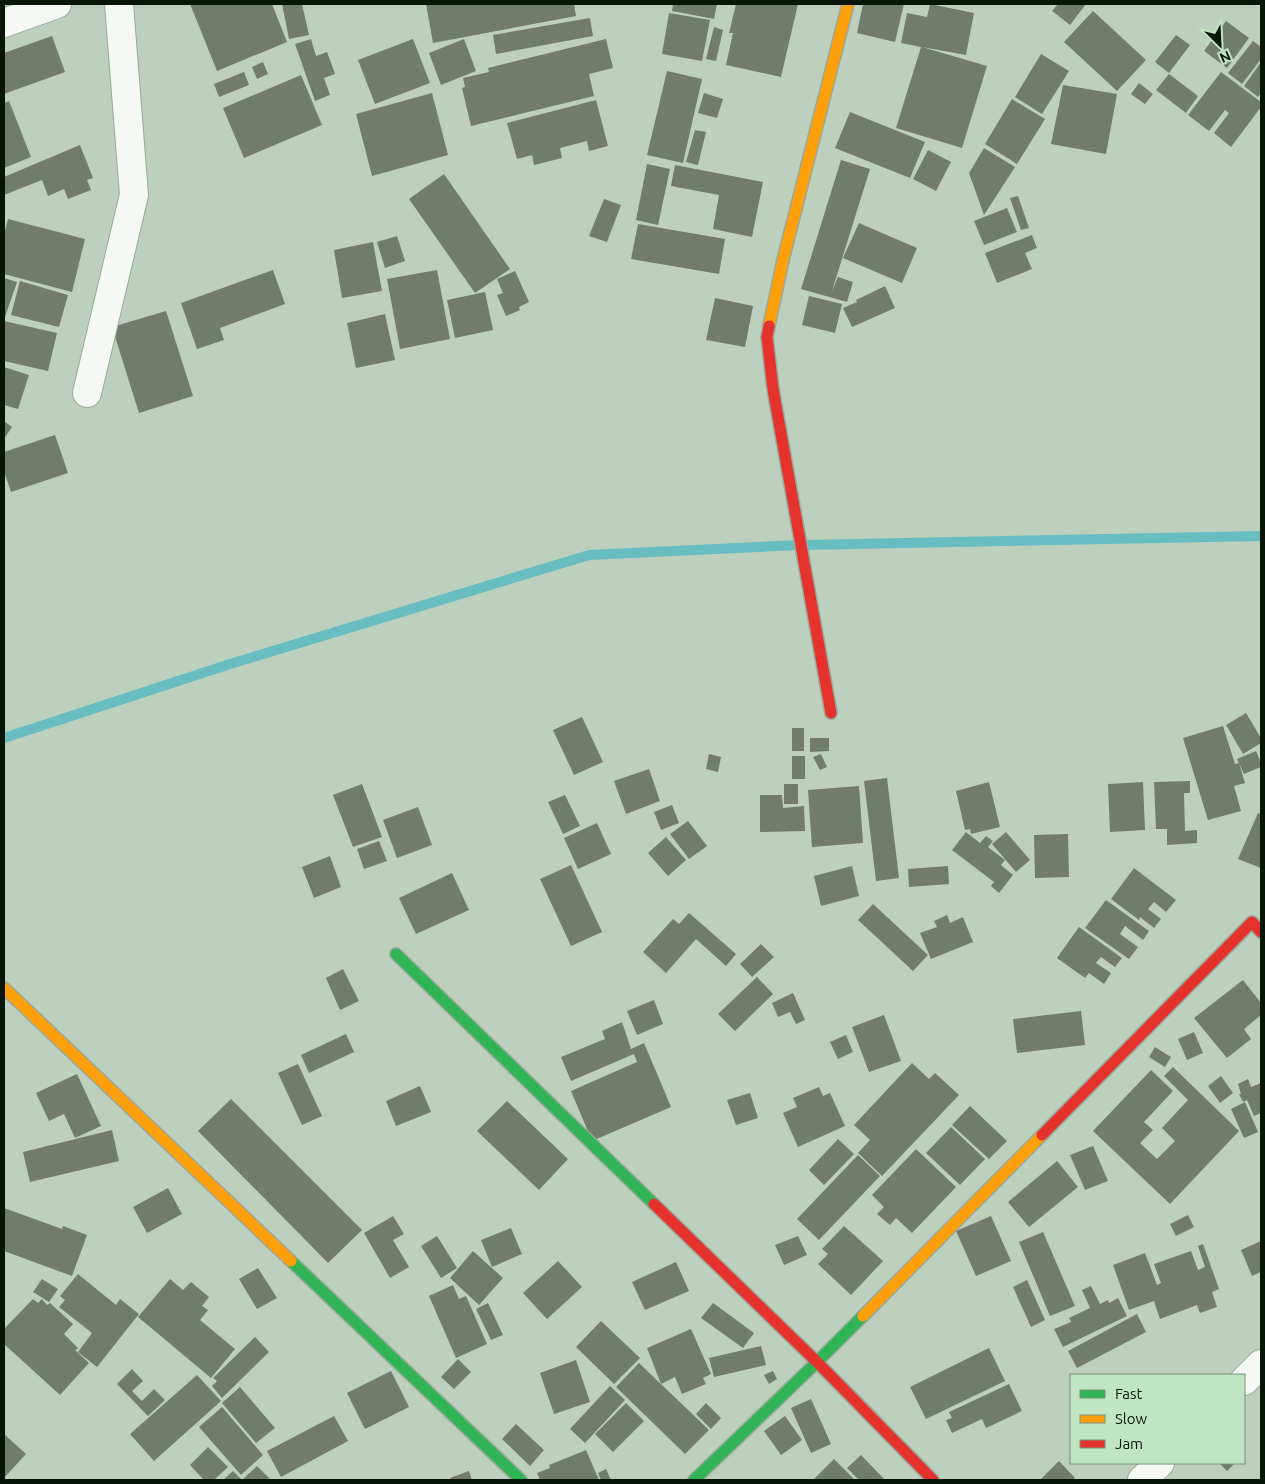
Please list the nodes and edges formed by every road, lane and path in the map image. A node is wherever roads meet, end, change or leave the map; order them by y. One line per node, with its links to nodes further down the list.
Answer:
1 (58, 4): 4 (street)
2 (119, 4): 5 (street)
3 (848, 4): 6 (street)
4 (4, 23)
5 (87, 393)
6 (831, 713)
7 (1261, 932): 10 (street)
8 (396, 954): 10 (street)
9 (4, 988): 14 (street)
10 (817, 1362): 15 (street); 16 (street)
11 (1261, 1364): 12 (street)
12 (1245, 1380)
13 (1159, 1464): 17 (street)
14 (520, 1480)
15 (694, 1480)
16 (933, 1480)
17 (1142, 1480)

